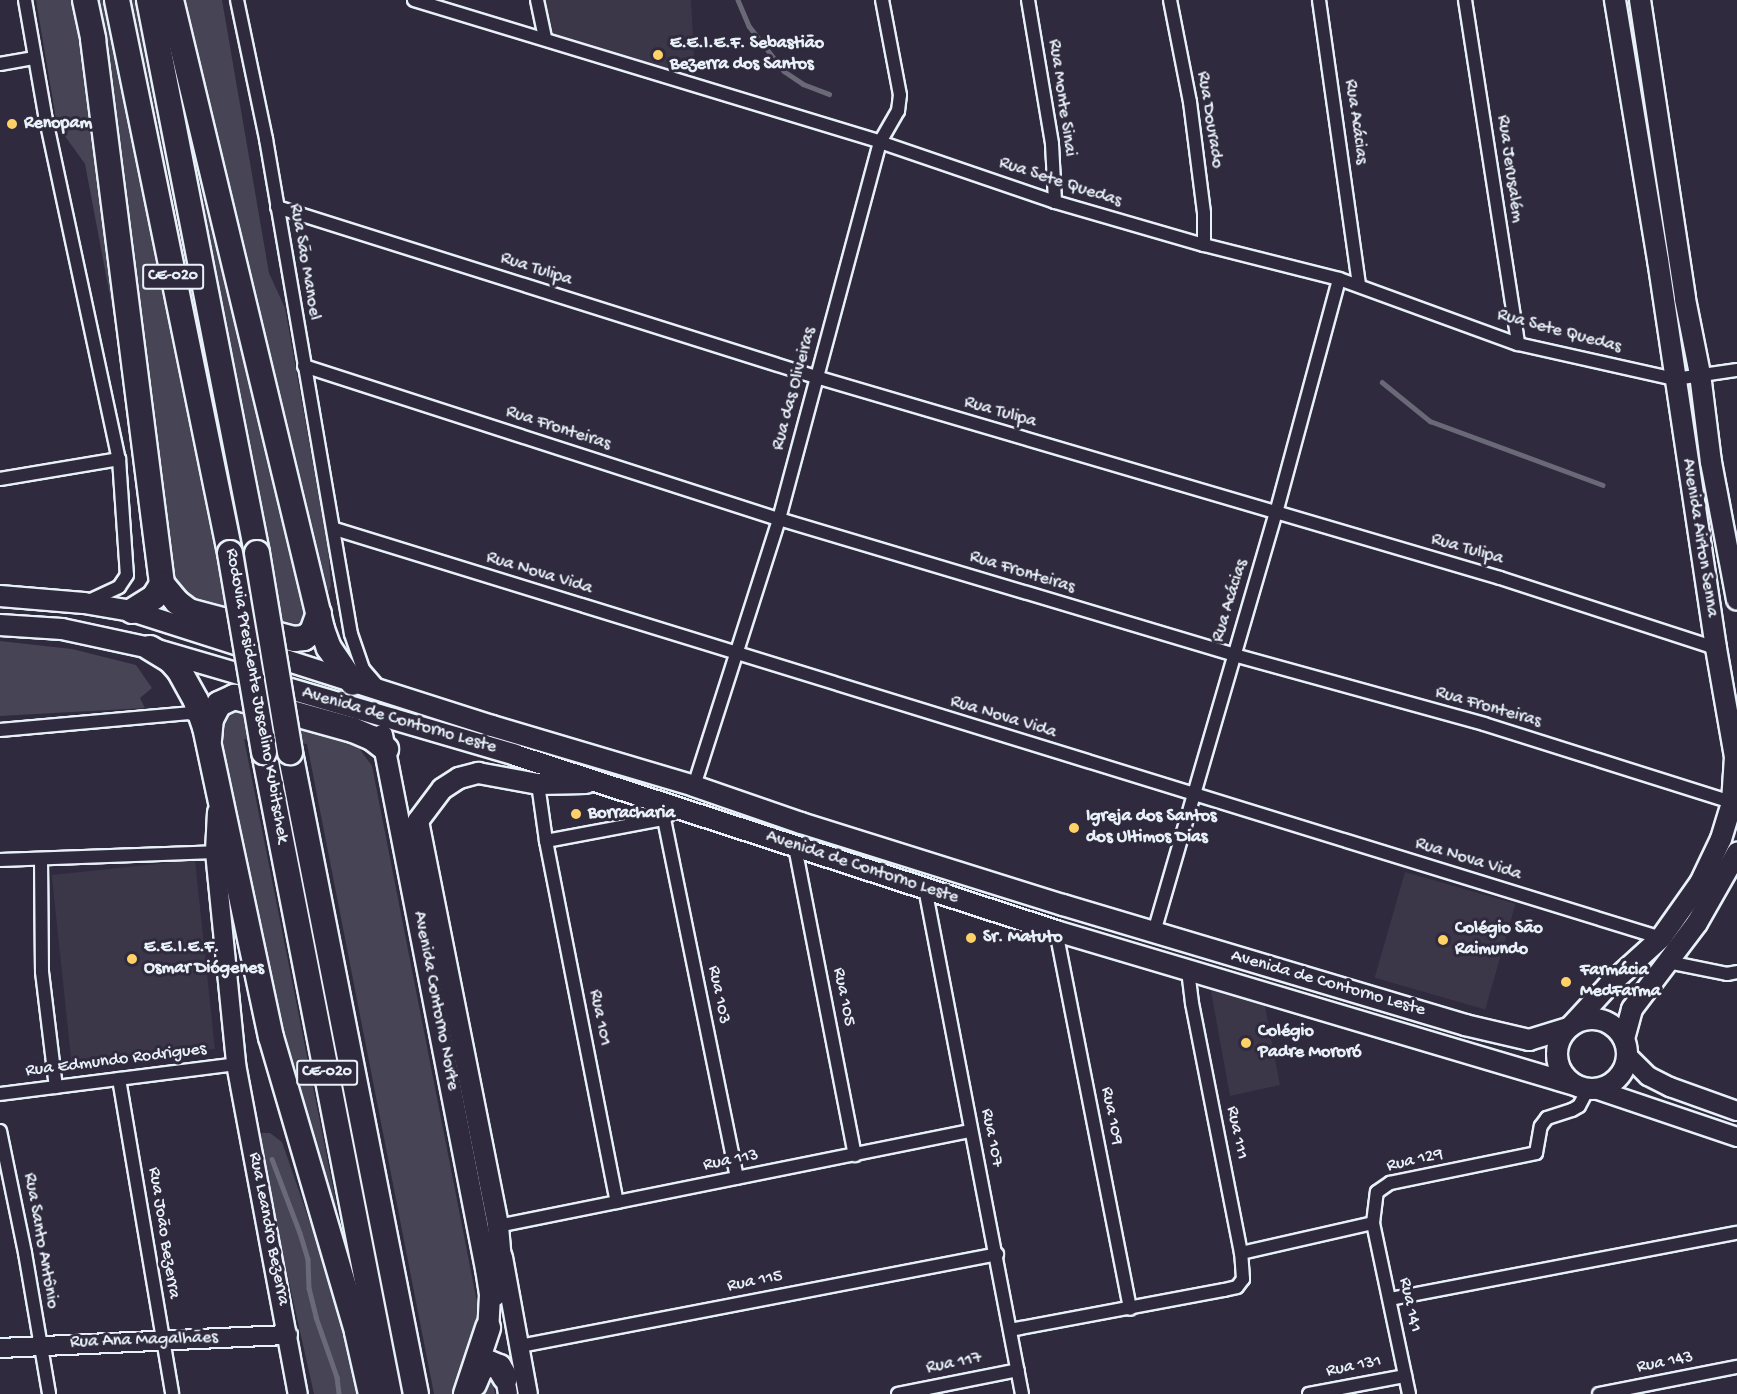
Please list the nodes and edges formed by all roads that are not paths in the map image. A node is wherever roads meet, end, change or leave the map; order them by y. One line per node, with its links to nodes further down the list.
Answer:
1 (25, 0): 17 (street)
2 (85, 0): 40 (highway)
3 (117, 0): 117 (highway, Rodovia Presidente Juscelino Kubitschek / CE-020, bridge)
4 (149, 0): 118 (highway, Rodovia Presidente Juscelino Kubitschek / CE-020, bridge)
5 (171, 0): 45 (highway)
6 (237, 0): 21 (street, Rua São Manoel)
7 (414, 0): 16 (street, Rua Sete Quedas)
8 (537, 0): 16 (street)
9 (882, 0): 19 (street, Rua das Oliveiras)
10 (1028, 0): 20 (street, Rua Monte Sinai)
11 (1170, 0): 22 (street, Rua Dourado)
12 (1319, 0): 26 (street, Rua Acácias)
13 (1465, 0): 29 (street, Rua Jerusalém)
14 (1615, 0): 24 (main road, Avenida Airton Senna)
15 (1640, 0): 23 (main road, Avenida Airton Senna)
16 (545, 38): 19 (street, Rua Sete Quedas)
17 (34, 58): 18 (street); 35 (street)
18 (0, 64)
19 (880, 142): 20 (street, Rua Sete Quedas); 33 (street, Rua das Oliveiras)
20 (1055, 202): 22 (street, Rua Sete Quedas)
21 (277, 207): 30 (street, Rua São Manoel); 33 (street, Rua Tulipa)
22 (1204, 245): 25 (street, Rua Sete Quedas)
23 (1678, 257): 24 (main road); 27 (main road, Avenida Airton Senna)
24 (1658, 260): 28 (main road, Avenida Airton Senna)
25 (1340, 279): 26 (street, Rua Sete Quedas); 37 (street, Rua Acácias)
26 (1359, 285): 29 (street, Rua Sete Quedas)
27 (1685, 298): 28 (main road); 32 (main road, Avenida Airton Senna)
28 (1665, 300): 34 (main road, Avenida Airton Senna)
29 (1518, 344): 34 (street, Rua Sete Quedas)
30 (304, 366): 38 (street, Rua Fronteiras); 39 (street, Rua São Manoel)
31 (1737, 370): 32 (street, Rua Sete Quedas)
32 (1700, 374): 34 (street, Rua Sete Quedas); 42 (main road, Avenida Airton Senna)
33 (816, 377): 37 (street, Rua Tulipa); 38 (street, Rua das Oliveiras)
34 (1675, 380): 48 (main road, Avenida Airton Senna)
35 (119, 459): 36 (street); 43 (street)
36 (0, 480)
37 (1276, 513): 48 (street, Rua Tulipa); 50 (street, Rua Acácias)
38 (779, 519): 49 (street, Rua das Oliveiras); 50 (street, Rua Fronteiras)
39 (335, 530): 49 (street, Rua Nova Vida); 52 (street, Rua São Manoel)
40 (162, 584): 44 (highway); 45 (highway)
41 (0, 596): 43 (main road, Avenida de Contorno Leste)
42 (1737, 600)
43 (84, 603): 44 (main road, Avenida de Contorno Leste)
44 (132, 611): 51 (main road, Avenida de Contorno Leste)
45 (319, 613): 51 (highway)
46 (0, 625): 47 (main road, Avenida de Contorno Leste)
47 (150, 648): 53 (main road, Avenida de Contorno Leste); 55 (highway)
48 (1716, 648): 65 (main road, Avenida Airton Senna)
49 (734, 654): 62 (street, Rua das Oliveiras); 64 (street, Rua Nova Vida)
50 (1234, 656): 64 (street, Rua Acácias); 65 (street, Rua Fronteiras)
51 (353, 682): 52 (main road, Avenida de Contorno Leste); 53 (main road, Avenida Contorno Norte)
52 (390, 694): 62 (main road, Avenida de Contorno Leste)
53 (376, 714): 56 (main road, Avenida Contorno Norte); 57 (main road, Avenida de Contorno Leste)
54 (0, 730): 55 (street)
55 (206, 730): 56 (highway); 63 (highway)
56 (386, 750): 67 (main road, Avenida Contorno Norte)
57 (515, 755): 58 (main road); 59 (main road); 60 (main road, Avenida de Contorno Leste)
58 (478, 773): 59 (main road); 67 (main road)
59 (514, 778): 61 (main road)
60 (601, 783): 61 (main road); 66 (main road, Avenida de Contorno Leste)
61 (538, 784): 68 (street, Rua 101)
62 (694, 786): 76 (main road, Avenida de Contorno Leste)
63 (219, 787): 70 (street, Rua Leandro Bezerra); 116 (highway)
64 (1194, 795): 76 (street, Rua Acácias); 77 (street, Rua Nova Vida)
65 (1732, 802): 77 (main road, Avenida Airton Senna)
66 (672, 813): 68 (street); 69 (main road, Avenida de Contorno Leste); 93 (street, Rua 103)
67 (409, 823): 96 (main road); 102 (main road, Avenida Contorno Norte)
68 (546, 841): 94 (street, Rua 101)
69 (795, 847): 74 (main road, Avenida de Contorno Leste); 92 (street, Rua 105)
70 (215, 852): 72 (street); 83 (street, Rua Leandro Bezerra)
71 (1737, 853): 78 (main road)
72 (41, 859): 73 (street); 85 (street)
73 (0, 860)
74 (925, 888): 75 (main road, Avenida de Contorno Leste); 90 (street, Rua 107)
75 (1056, 931): 79 (main road, Avenida de Contorno Leste); 101 (street, Rua 109)
76 (1154, 932): 81 (main road, Avenida de Contorno Leste)
77 (1661, 938): 81 (main road, Avenida Airton Senna)
78 (1668, 962): 80 (street); 82 (main road)
79 (1188, 970): 86 (main road, Avenida de Contorno Leste); 98 (street, Rua 111)
80 (1737, 972)
81 (1569, 1027): 82 (main road); 86 (main road)
82 (1625, 1047): 86 (main road); 88 (street)
83 (236, 1064): 84 (street, Rua Edmundo Rodrigues); 104 (street, Rua Leandro Bezerra)
84 (119, 1079): 85 (street, Rua Edmundo Rodrigues); 105 (street, Rua João Bezerra)
85 (57, 1087): 87 (street, Rua Edmundo Rodrigues)
86 (1586, 1088): 91 (street, Avenida de Contorno Leste); 95 (street, Rua 129)
87 (0, 1094)
88 (1737, 1111)
89 (0, 1131): 106 (street, Rua Santo Antônio)
90 (971, 1131): 92 (street, Rua 113); 99 (street, Rua 107)
91 (1737, 1137)
92 (855, 1155): 93 (street, Rua 113)
93 (737, 1178): 94 (street, Rua 113)
94 (617, 1202): 96 (street, Rua 113)
95 (1373, 1224): 98 (street); 100 (street, Rua 141)
96 (498, 1230): 102 (main road); 107 (street)
97 (1737, 1233): 100 (street)
98 (1241, 1253): 101 (street, Rua 111)
99 (997, 1254): 103 (street, Rua 107); 107 (street, Rua 115)
100 (1390, 1299): 111 (street, Rua 141)
101 (1130, 1309): 103 (street)
102 (488, 1328): 119 (highway)
103 (1010, 1330): 110 (street, Rua 107)
104 (288, 1335): 105 (street, Rua Ana Magalhães); 115 (street, Rua Leandro Bezerra)
105 (163, 1340): 106 (street, Rua Ana Magalhães); 114 (street, Rua João Bezerra)
106 (39, 1345): 108 (street, Rua Ana Magalhães); 113 (street, Rua Santo Antônio)
107 (520, 1346): 120 (street)
108 (0, 1348)
109 (1737, 1367): 125 (street, Rua 143)
110 (1018, 1370): 121 (street, Rua 117); 122 (street, Rua 107)
111 (1405, 1376): 123 (street, Rua 131); 124 (street, Rua 141)
112 (507, 1385): 119 (highway)
113 (49, 1394)
114 (172, 1394)
115 (298, 1394)
116 (371, 1394)
117 (389, 1394)
118 (416, 1394)
119 (468, 1394)
120 (528, 1394)
121 (898, 1394)
122 (1022, 1394)
123 (1309, 1394)
124 (1409, 1394)
125 (1599, 1394)

